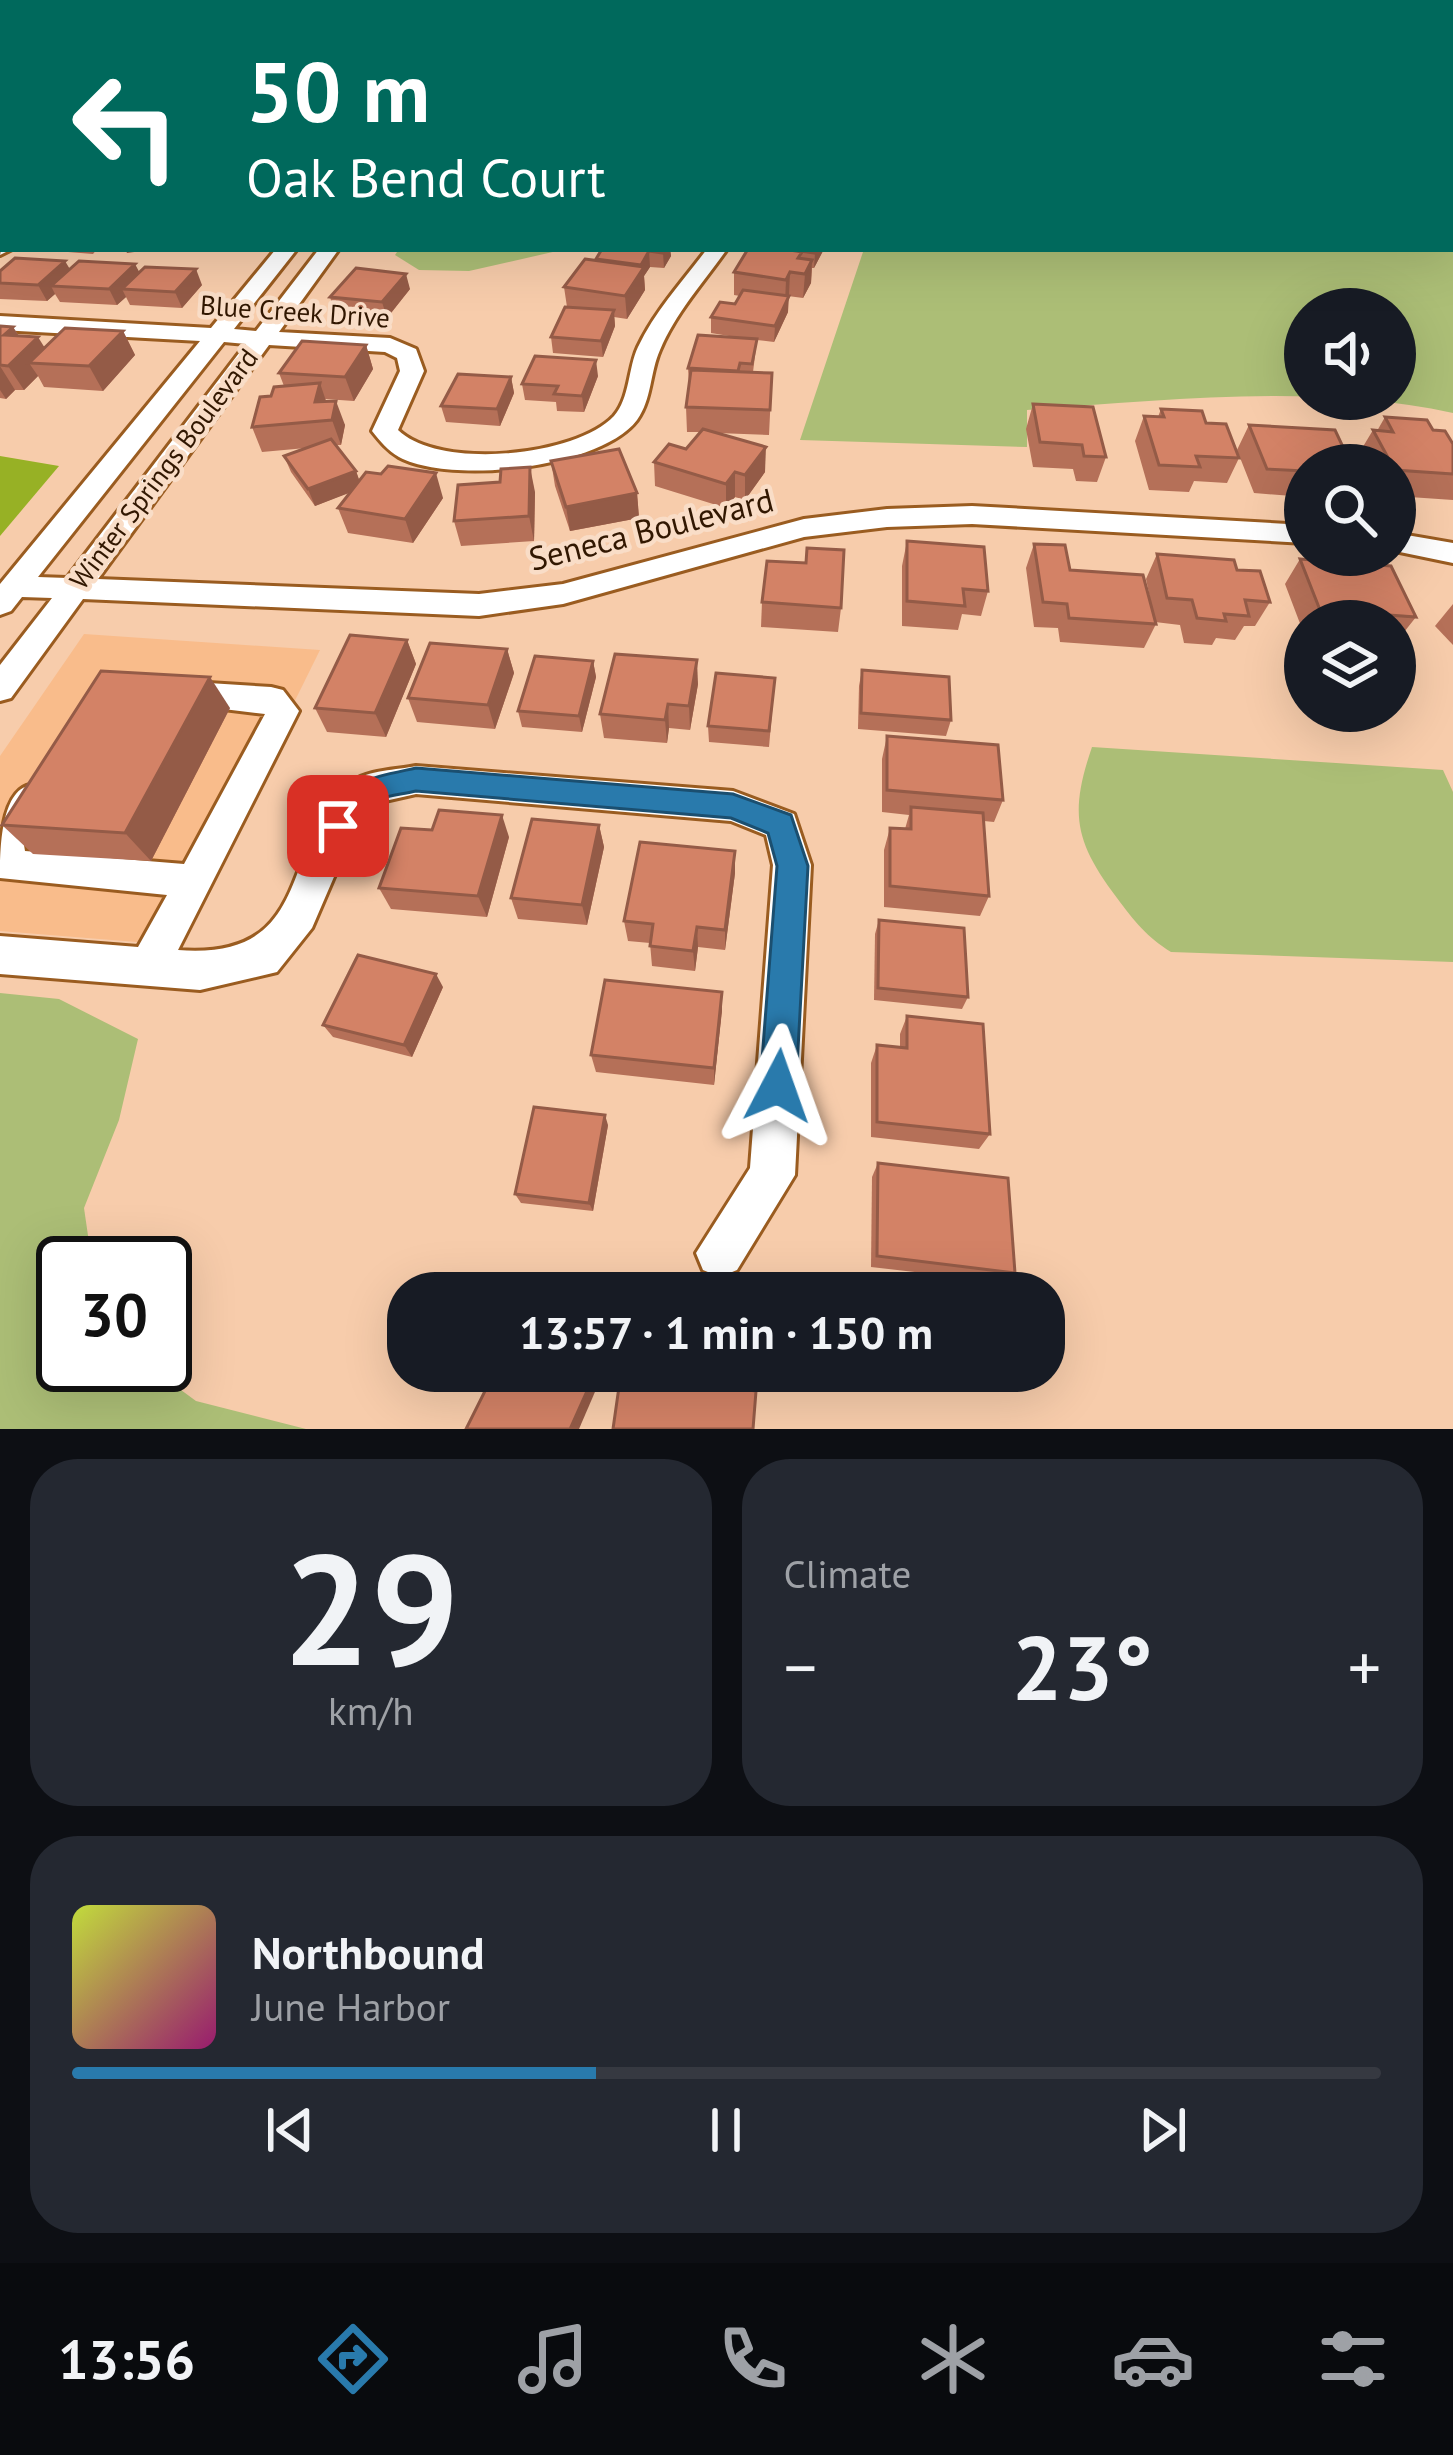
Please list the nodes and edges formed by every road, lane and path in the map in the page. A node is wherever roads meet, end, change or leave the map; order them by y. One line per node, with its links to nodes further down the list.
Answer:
1 (285, 252): 5 (street, Winter Springs Boulevard)
2 (327, 252): 6 (street, Winter Springs Boulevard)
3 (715, 252): 6 (street, Blue Creek Drive)
4 (0, 323): 5 (street, Blue Creek Drive)
5 (217, 335): 6 (street, Blue Creek Drive); 11 (street, Winter Springs Boulevard)
6 (261, 338): 10 (street, Winter Springs Boulevard)
7 (1284, 533): 10 (street, Seneca Boulevard)
8 (1416, 546): 9 (street)
9 (1453, 554)
10 (75, 588): 11 (street, Seneca Boulevard); 12 (street, Winter Springs Boulevard)
11 (7, 595)
12 (0, 689)
13 (142, 691): 15 (street)
14 (55, 766): 15 (street)
15 (194, 881): 17 (street)
16 (0, 955): 17 (street)
17 (149, 968): 18 (street)
18 (720, 1252)

